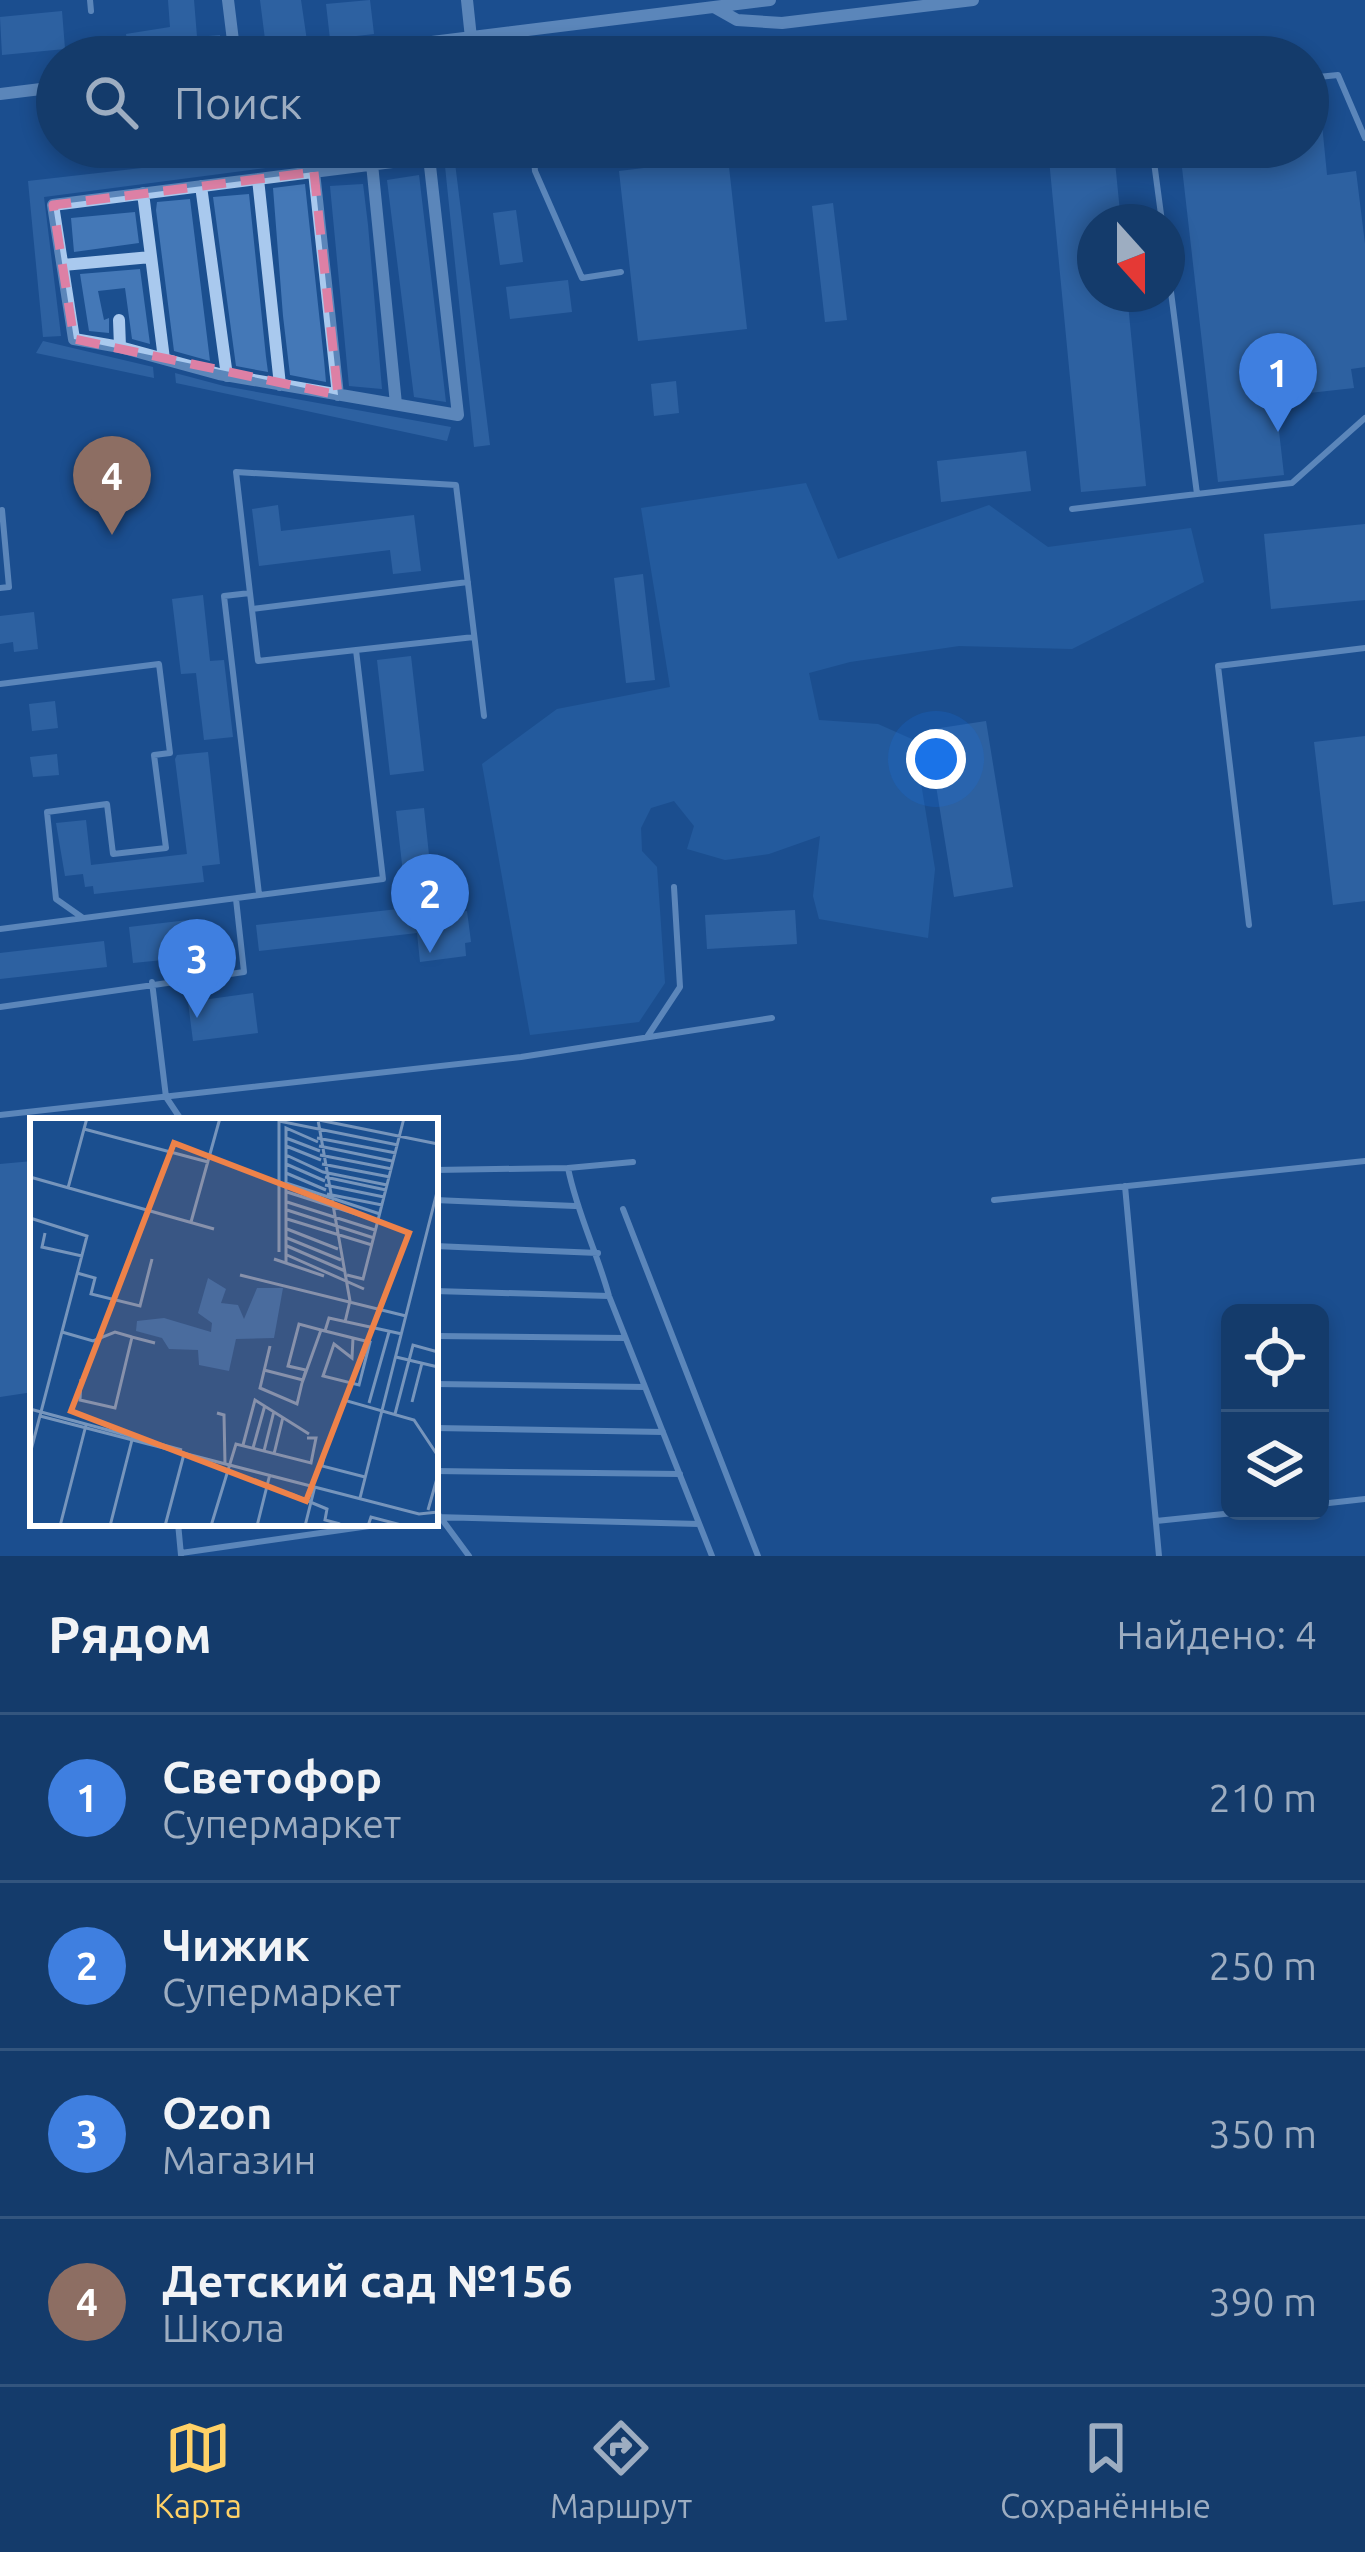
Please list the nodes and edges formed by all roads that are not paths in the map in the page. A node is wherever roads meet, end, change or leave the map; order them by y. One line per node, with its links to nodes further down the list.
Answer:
1 (90, 0): 7 (lane)
2 (228, 0): 9 (street)
3 (467, 0): 8 (street)
4 (770, 0): 6 (street)
5 (973, 0): 6 (street)
6 (712, 3): 8 (street)
7 (91, 11)
8 (477, 35): 10 (street)
9 (232, 36)
10 (469, 36)
11 (1329, 76): 14 (lane)
12 (36, 90): 13 (street)
13 (0, 94)
14 (1365, 138)
15 (343, 168): 20 (street)
16 (372, 168): 35 (street)
17 (430, 168): 35 (street)
18 (535, 168): 27 (lane)
19 (1155, 168): 24 (lane)
20 (314, 172): 21 (street); 34 (street)
21 (258, 179): 22 (street); 33 (street)
22 (202, 186): 23 (street); 32 (street)
23 (143, 193): 25 (street); 26 (street)
24 (1160, 204)
25 (151, 256): 26 (street); 31 (street)
26 (63, 266): 30 (street)
27 (621, 272)
28 (1174, 312): 37 (lane)
29 (119, 320): 30 (street)
30 (120, 347): 31 (street)
31 (164, 359): 32 (street)
32 (227, 376): 33 (street)
33 (280, 385): 34 (street)
34 (338, 394): 35 (street)
35 (396, 404)
36 (1365, 418): 37 (lane)
37 (1197, 494): 38 (lane)
38 (1072, 509)
39 (2, 511): 41 (lane)
40 (468, 582): 42 (lane); 43 (lane); 44 (lane)
41 (0, 588)
42 (250, 593): 43 (lane); 50 (lane)
43 (252, 609): 46 (lane)
44 (475, 637): 46 (lane); 48 (lane)
45 (1365, 648): 53 (lane)
46 (356, 650): 50 (lane)
47 (0, 684): 52 (lane)
48 (484, 716)
49 (674, 887): 58 (lane)
50 (259, 894): 51 (lane)
51 (236, 899): 52 (lane); 55 (lane)
52 (83, 918): 54 (lane)
53 (1249, 925)
54 (0, 928)
55 (152, 982): 56 (lane); 59 (lane)
56 (0, 1007)
57 (772, 1018): 58 (lane)
58 (647, 1037): 59 (lane)
59 (166, 1096): 60 (lane); 61 (lane)
60 (0, 1115)
61 (180, 1118)
62 (1365, 1161): 66 (lane)
63 (633, 1162): 64 (lane)
64 (568, 1168): 65 (lane); 69 (lane)
65 (438, 1170)
66 (1125, 1186): 67 (lane); 88 (lane)
67 (994, 1199)
68 (438, 1200): 69 (lane)
69 (575, 1206): 72 (lane)
70 (623, 1209): 94 (lane)
71 (438, 1246): 72 (lane)
72 (598, 1253): 74 (lane)
73 (438, 1291): 74 (lane)
74 (609, 1296): 76 (lane)
75 (438, 1336): 76 (lane)
76 (625, 1338): 78 (lane)
77 (438, 1384): 78 (lane)
78 (645, 1387): 80 (lane)
79 (438, 1429): 80 (lane)
80 (663, 1432): 82 (lane)
81 (438, 1471): 82 (lane)
82 (680, 1474): 89 (lane)
83 (1365, 1499): 84 (lane)
84 (1329, 1503)
85 (438, 1514): 89 (lane)
86 (1221, 1514): 88 (lane)
87 (438, 1517): 92 (lane)
88 (1156, 1521): 95 (lane)
89 (699, 1524): 93 (lane)
90 (370, 1526): 91 (lane)
91 (181, 1555)
92 (469, 1556)
93 (712, 1556)
94 (758, 1556)
95 (1159, 1556)

